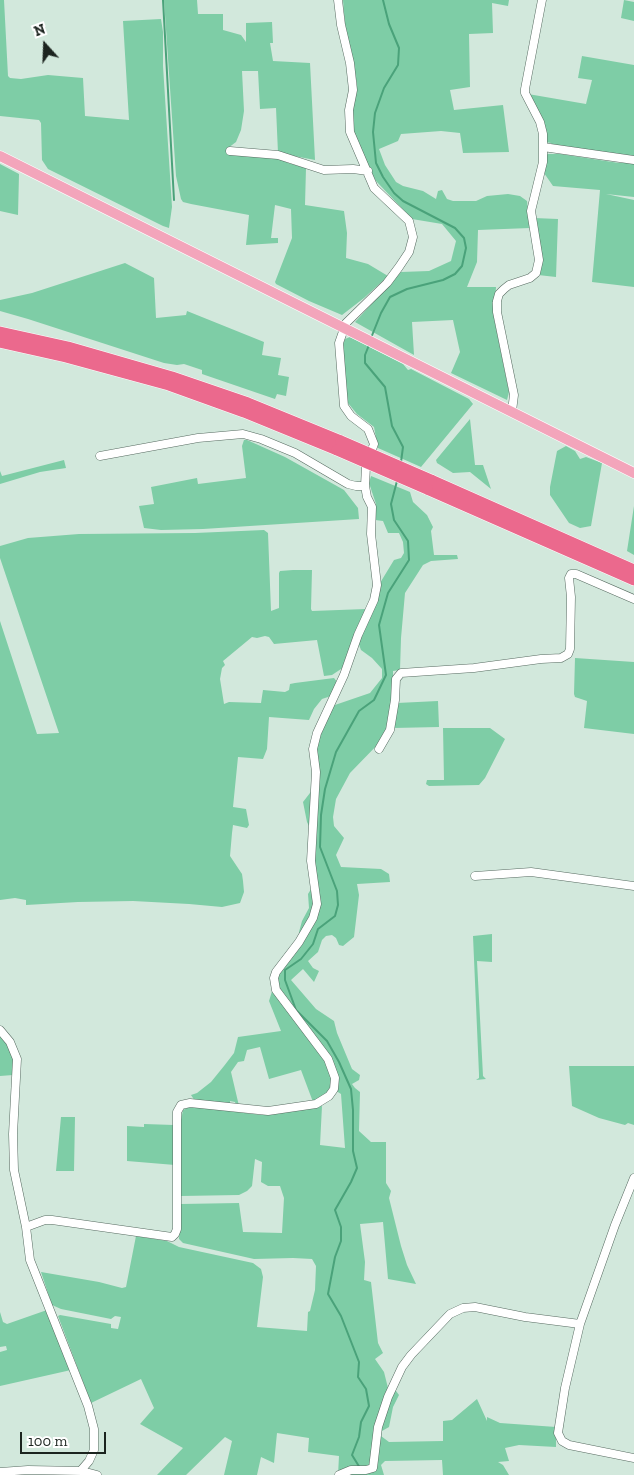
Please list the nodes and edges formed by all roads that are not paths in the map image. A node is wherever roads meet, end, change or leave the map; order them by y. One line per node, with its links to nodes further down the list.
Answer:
1 (338, 0): 7 (street)
2 (542, 0): 3 (street)
3 (543, 147): 6 (street); 11 (street)
4 (230, 151): 7 (street)
5 (0, 156): 8 (main road)
6 (634, 160)
7 (368, 171): 8 (street)
8 (344, 327): 11 (main road); 16 (street)
9 (0, 332): 12 (highway)
10 (0, 342): 12 (highway)
11 (512, 411): 14 (main road)
12 (339, 445): 15 (highway, bridge)
13 (100, 456): 16 (street)
14 (634, 473)
15 (429, 484): 17 (highway); 18 (highway)
16 (365, 486): 25 (street)
17 (634, 570)
18 (634, 580)
19 (634, 599): 20 (street)
20 (379, 749)
21 (475, 876): 22 (street)
22 (634, 886)
23 (0, 1030): 25 (street)
24 (634, 1178): 26 (street)
25 (26, 1227): 29 (street)
26 (580, 1324): 27 (street); 31 (street)
27 (634, 1458)
28 (0, 1472): 29 (street)
29 (79, 1473): 30 (street)
30 (97, 1475)
31 (339, 1475)

